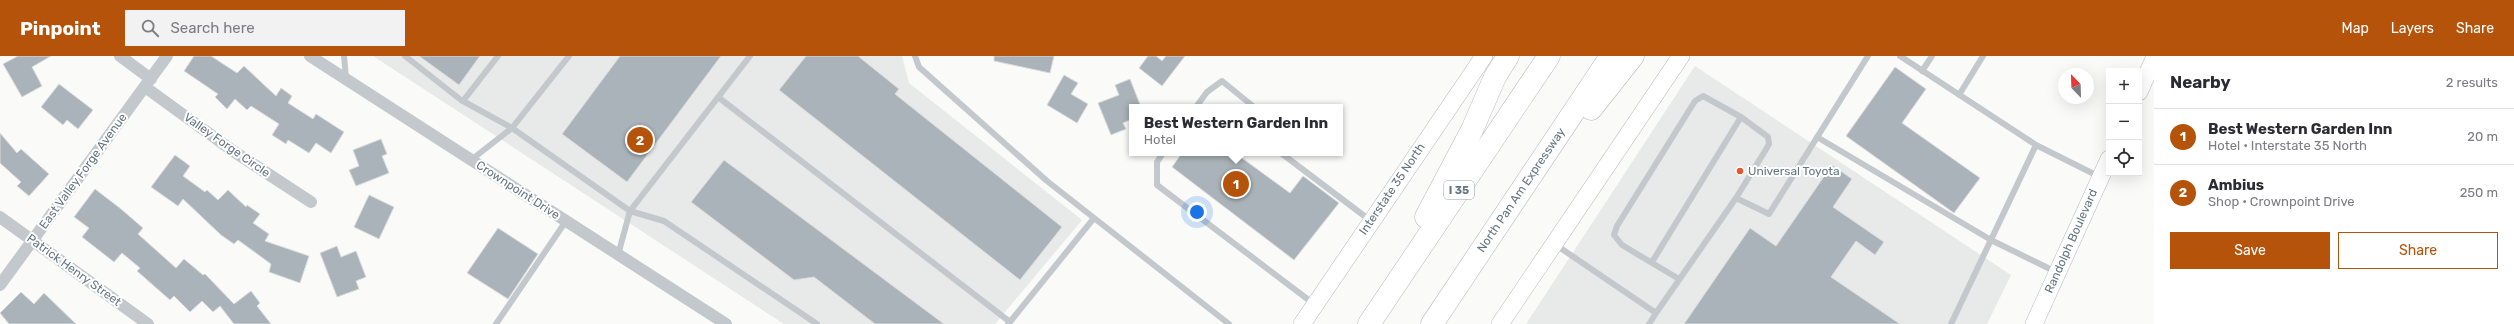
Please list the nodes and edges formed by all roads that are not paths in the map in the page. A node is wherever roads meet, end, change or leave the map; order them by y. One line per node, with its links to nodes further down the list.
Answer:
1 (120, 56): 23 (street, Valley Forge Circle)
2 (167, 56): 23 (street, East Valley Forge Avenue)
3 (310, 56): 22 (street, Crownpoint Drive)
4 (344, 56): 22 (lane)
5 (405, 56): 27 (lane)
6 (498, 56): 27 (lane)
7 (569, 56): 31 (lane)
8 (750, 56): 26 (lane)
9 (915, 56): 43 (lane)
10 (1484, 56): 45 (main road, Interstate 35 North)
11 (1508, 56): 55 (highway)
12 (1549, 56): 55 (highway, I 35)
13 (1611, 56): 46 (highway, North Pan Am Expressway)
14 (1633, 56): 46 (highway)
15 (1681, 56): 49 (main road)
16 (1868, 56): 32 (lane)
17 (1900, 56): 21 (lane)
18 (1932, 56): 21 (lane)
19 (1983, 56): 25 (lane)
20 (2154, 60): 24 (main road)
21 (1922, 71): 25 (lane)
22 (346, 79): 36 (street, Crownpoint Drive)
23 (148, 83): 40 (street, Valley Forge Circle); 47 (street, East Valley Forge Avenue)
24 (2142, 86)
25 (1959, 94): 33 (lane)
26 (718, 97): 41 (lane); 58 (lane)
27 (463, 101): 31 (lane)
28 (1198, 104): 29 (lane)
29 (1250, 104)
30 (1741, 117): 39 (lane); 51 (lane); 51 (lane)
31 (512, 128): 36 (lane); 41 (lane)
32 (1817, 137): 39 (lane); 48 (lane)
33 (2036, 145): 38 (lane); 48 (lane)
34 (1161, 156): 56 (lane)
35 (1286, 156): 45 (lane)
36 (471, 160): 44 (street, Crownpoint Drive)
37 (2106, 165): 38 (main road, Randolph Boulevard)
38 (2101, 177): 52 (main road, Randolph Boulevard)
39 (1736, 198): 53 (lane)
40 (311, 202)
41 (630, 210): 50 (lane); 62 (lane)
42 (0, 216): 47 (street, Patrick Henry Street)
43 (1094, 218): 58 (lane); 63 (lane)
44 (566, 221): 50 (street, Crownpoint Drive); 60 (lane)
45 (1371, 222): 56 (main road, Interstate 35 North)
46 (1490, 237): 66 (highway, North Pan Am Expressway)
47 (32, 240): 54 (street, East Valley Forge Avenue); 59 (street, Patrick Henry Street)
48 (1991, 240): 52 (lane); 69 (lane)
49 (1554, 244): 57 (lane); 67 (main road)
50 (618, 255): 61 (street, Crownpoint Drive)
51 (1652, 262): 53 (lane)
52 (2057, 272): 70 (main road, Randolph Boulevard)
53 (1679, 279): 57 (lane)
54 (0, 286)
55 (1391, 292): 65 (highway, I 35)
56 (1315, 305): 64 (main road, Interstate 35 North)
57 (1656, 313): 68 (lane)
58 (1009, 323)
59 (148, 324)
60 (496, 324)
61 (726, 324)
62 (817, 324)
63 (1229, 324)
64 (1302, 324)
65 (1369, 324)
66 (1432, 324)
67 (1500, 324)
68 (1649, 324)
69 (1951, 324)
70 (2034, 324)

